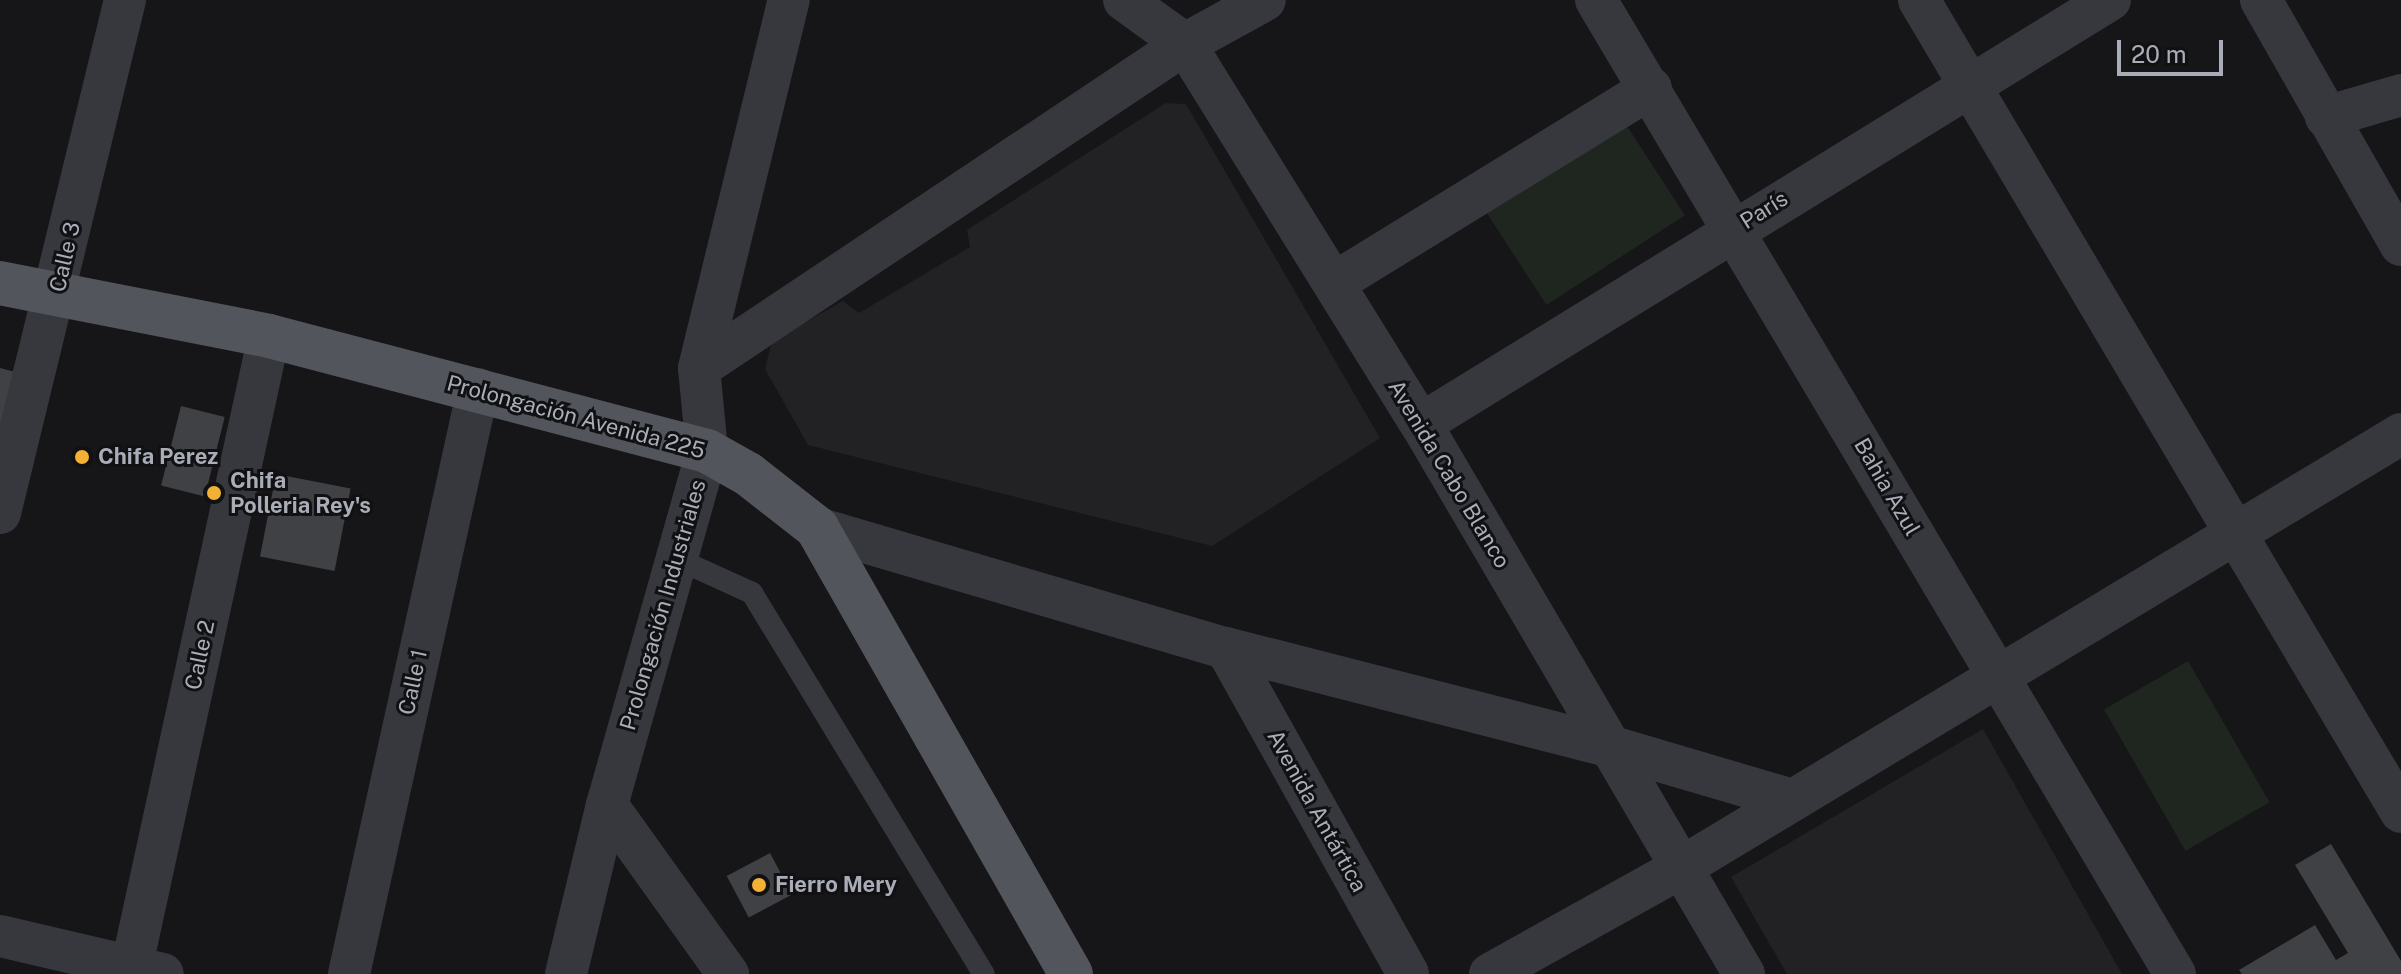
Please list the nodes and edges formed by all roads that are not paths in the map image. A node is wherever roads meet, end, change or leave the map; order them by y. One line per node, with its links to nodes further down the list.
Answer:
1 (125, 0): 18 (street, Calle 3)
2 (789, 0): 20 (street, Prolongación Industriales)
3 (1124, 0): 9 (street, Avenida Cabo Blanco)
4 (1265, 0): 9 (street)
5 (1596, 0): 11 (street, Bahia Azul)
6 (1919, 0): 10 (street)
7 (2110, 0): 10 (street, París)
8 (2261, 0): 13 (street)
9 (1185, 44): 17 (street, Avenida Cabo Blanco); 20 (street)
10 (1968, 83): 14 (street, París); 27 (street)
11 (1651, 88): 14 (street, Bahia Azul); 17 (street)
12 (2401, 95): 13 (street)
13 (2326, 117): 15 (street)
14 (1735, 228): 22 (street, París); 30 (street, Bahia Azul)
15 (2401, 245)
16 (0, 283): 18 (main road, Prolongación Avenida 225)
17 (1334, 283): 22 (street, Avenida Cabo Blanco)
18 (56, 295): 19 (main road, Prolongación Avenida 225); 25 (street, Calle 3)
19 (269, 336): 21 (main road, Prolongación Avenida 225); 37 (street, Calle 2)
20 (699, 368): 24 (street, Prolongación Industriales)
21 (478, 389): 24 (main road, Prolongación Avenida 225); 38 (street, Calle 1)
22 (1421, 424): 31 (street, Avenida Cabo Blanco)
23 (2401, 434): 27 (street)
24 (707, 451): 26 (main road, Prolongación Avenida 225); 28 (street, Prolongación Industriales)
25 (0, 513)
26 (817, 528): 29 (street); 42 (main road, Prolongación Avenida 225)
27 (2234, 531): 30 (street); 34 (street)
28 (675, 558): 33 (street, Prolongación Industriales); 41 (lane)
29 (1226, 648): 31 (street); 43 (street, Avenida Antártica)
30 (1997, 675): 32 (street); 46 (street, Bahia Azul)
31 (1609, 746): 32 (street); 35 (street, Avenida Cabo Blanco)
32 (1792, 800): 35 (street)
33 (607, 805): 39 (street, Prolongación Industriales); 40 (street)
34 (2401, 812)
35 (1682, 867): 44 (street); 45 (street, Avenida Cabo Blanco)
36 (0, 936): 37 (street)
37 (142, 971)
38 (349, 974)
39 (566, 974)
40 (728, 974)
41 (984, 974)
42 (1071, 974)
43 (1408, 974)
44 (1490, 974)
45 (1744, 974)
46 (2175, 974)

